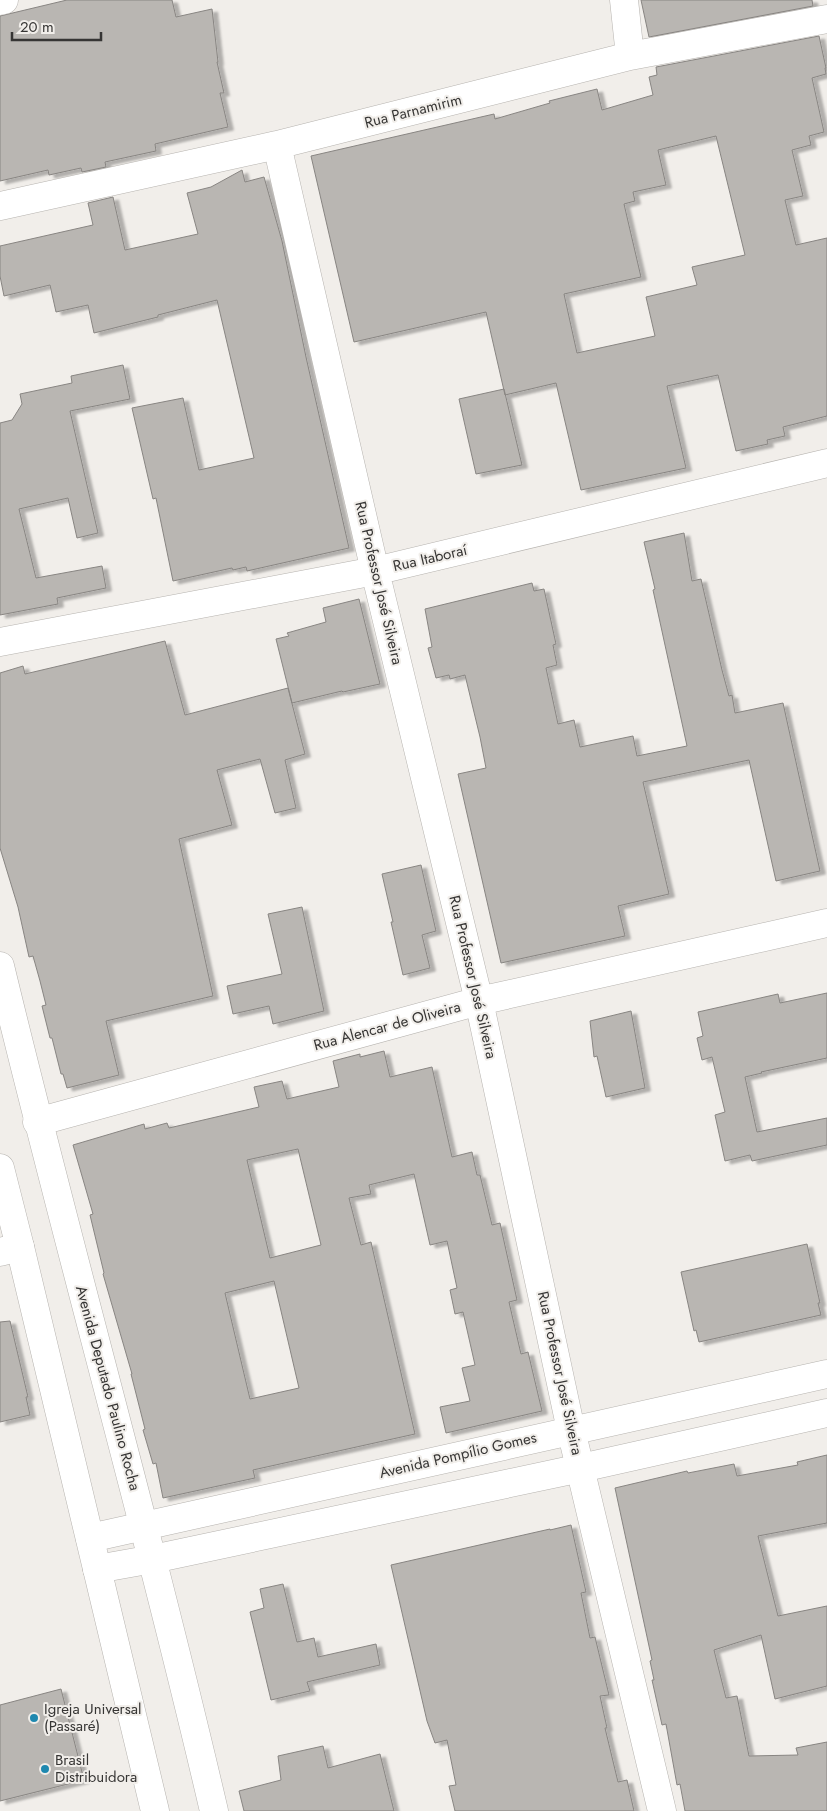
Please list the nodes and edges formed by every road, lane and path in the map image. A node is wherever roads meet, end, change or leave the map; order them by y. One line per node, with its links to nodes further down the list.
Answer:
1 (4, 0): 3 (street)
2 (624, 0): 5 (street)
3 (0, 1)
4 (827, 18): 5 (street, Rua Parnamirim)
5 (630, 56): 6 (street, Rua Parnamirim)
6 (277, 145): 7 (street, Rua Parnamirim); 9 (street, Rua Professor José Silveira)
7 (0, 206)
8 (827, 463): 9 (street, Rua Itaboraí)
9 (375, 571): 10 (street, Rua Itaboraí); 13 (street, Rua Professor José Silveira)
10 (0, 642)
11 (827, 923): 13 (street, Rua Alencar de Oliveira)
12 (0, 966): 14 (street, Avenida Deputado Paulino Rocha)
13 (480, 1001): 14 (street, Rua Alencar de Oliveira); 19 (street, Rua Professor José Silveira)
14 (38, 1122): 21 (street, Avenida Deputado Paulino Rocha)
15 (0, 1168): 16 (street)
16 (10, 1250): 22 (street)
17 (827, 1374): 19 (street, Avenida Pompílio Gomes)
18 (827, 1413): 20 (street)
19 (571, 1430): 20 (street, Rua Professor José Silveira); 21 (street, Avenida Pompílio Gomes)
20 (580, 1468): 23 (street); 27 (street, Rua Professor José Silveira)
21 (144, 1526): 22 (street, Avenida Pompílio Gomes); 23 (street, Avenida Deputado Paulino Rocha)
22 (90, 1538): 24 (street)
23 (153, 1559): 24 (street); 26 (street, Avenida Deputado Paulino Rocha)
24 (97, 1569): 25 (street)
25 (155, 1811)
26 (214, 1811)
27 (662, 1811)

